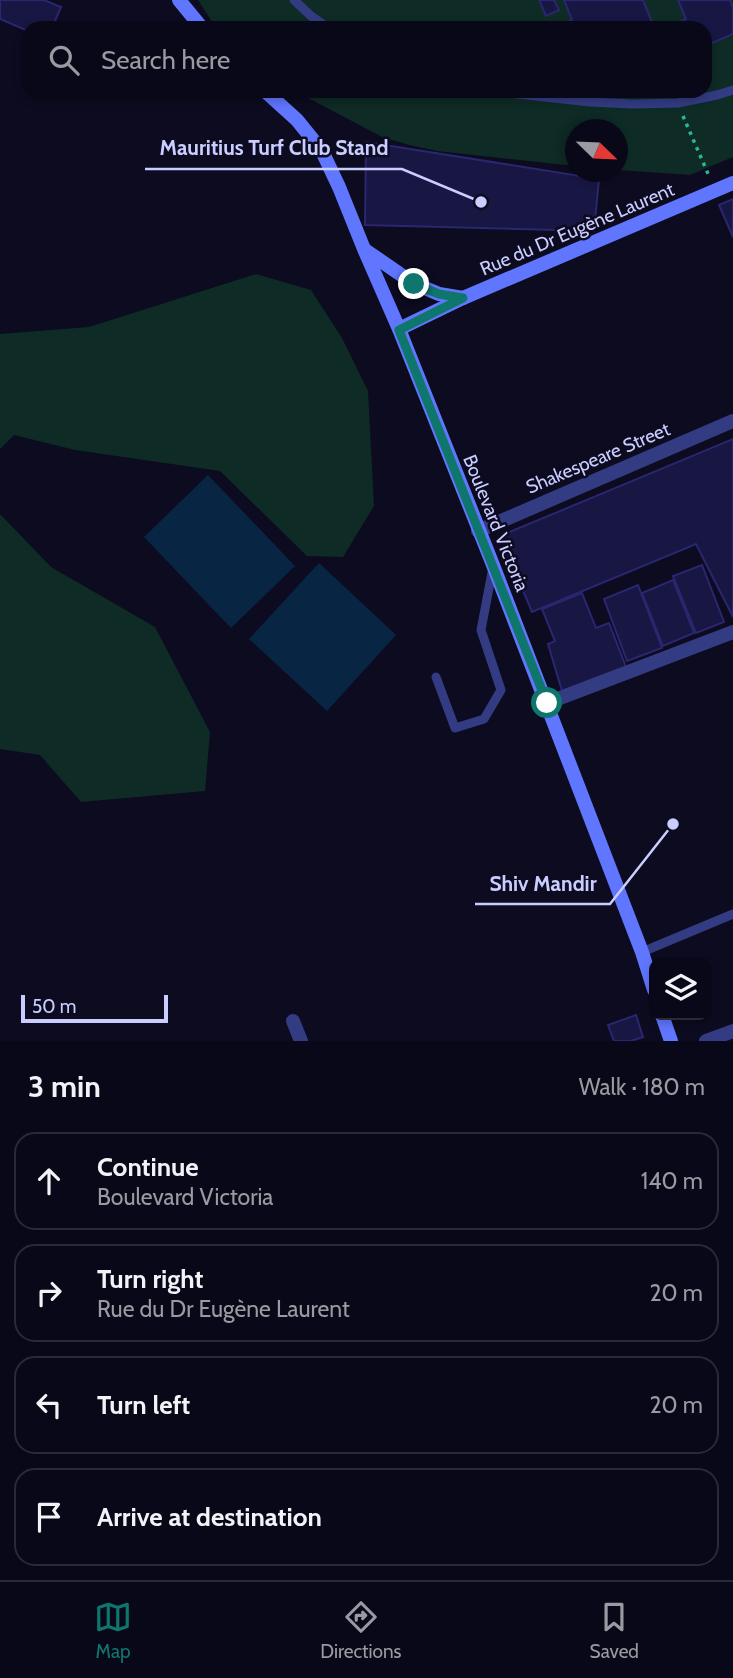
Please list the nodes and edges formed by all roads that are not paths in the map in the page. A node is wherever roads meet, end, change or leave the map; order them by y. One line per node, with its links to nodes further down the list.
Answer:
1 (178, 0): 3 (main road)
2 (294, 0): 4 (lane)
3 (196, 21)
4 (320, 21)
5 (733, 90): 6 (lane)
6 (712, 96)
7 (273, 98): 11 (main road, Boulevard Victoria)
8 (553, 98): 9 (lane)
9 (702, 98)
10 (733, 183): 12 (main road, Rue du Dr Eugène Laurent)
11 (363, 249): 12 (main road); 13 (main road, Boulevard Victoria)
12 (463, 298): 13 (main road, Rue du Dr Eugène Laurent)
13 (399, 330): 15 (main road, Boulevard Victoria)
14 (733, 421): 15 (street, Shakespeare Street)
15 (478, 531): 16 (main road, Boulevard Victoria)
16 (493, 565): 18 (lane); 19 (main road, Boulevard Victoria)
17 (733, 632): 19 (street)
18 (436, 677)
19 (547, 703): 21 (main road, Boulevard Victoria)
20 (733, 914): 21 (lane)
21 (642, 952): 22 (main road, Boulevard Victoria)
22 (649, 974)
23 (664, 1020): 27 (main road)
24 (293, 1021): 26 (street)
25 (733, 1031): 28 (street)
26 (301, 1041)
27 (671, 1041)
28 (706, 1041)

